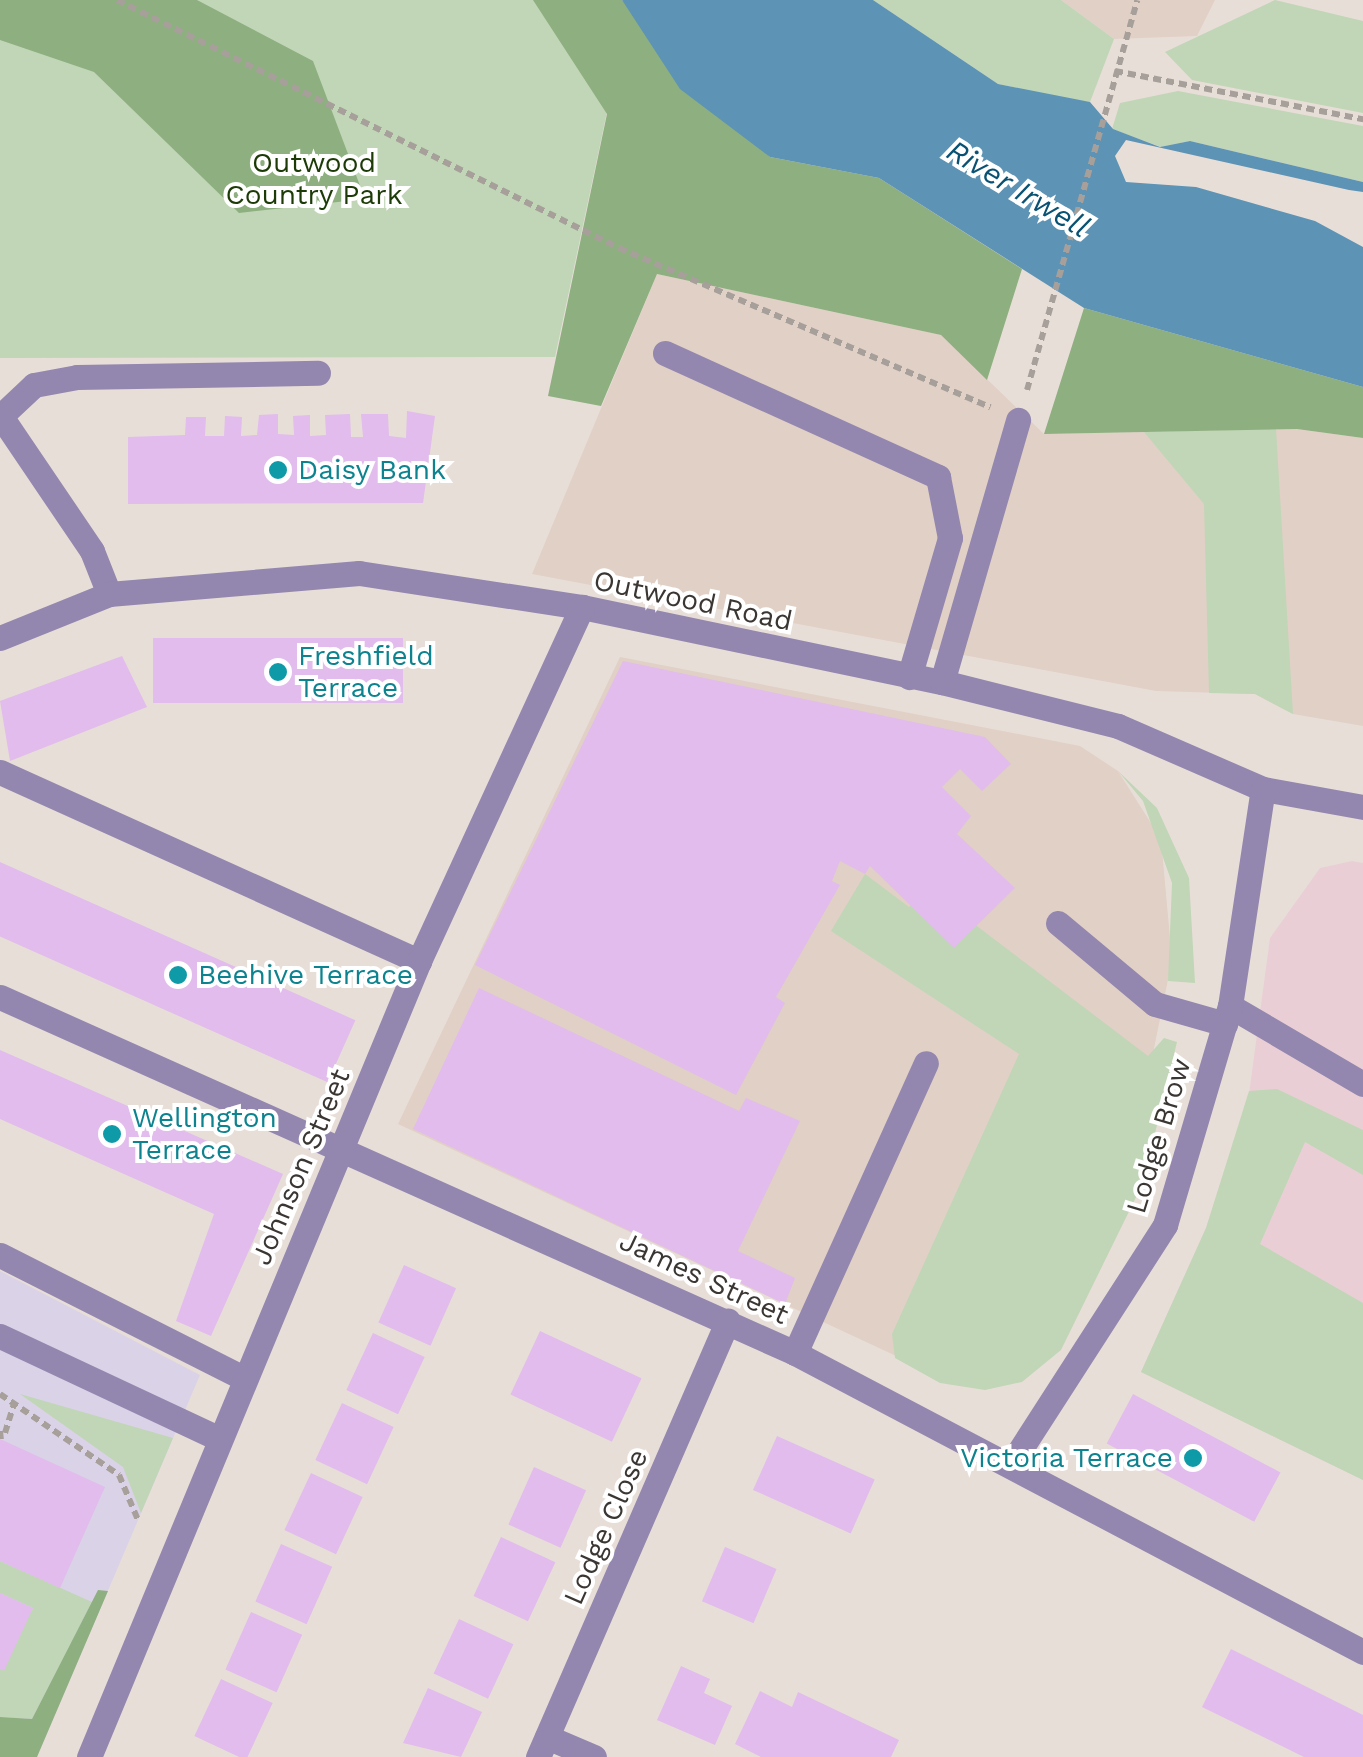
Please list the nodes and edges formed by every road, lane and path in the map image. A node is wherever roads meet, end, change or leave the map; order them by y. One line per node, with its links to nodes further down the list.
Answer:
1 (116, 0): 9 (path)
2 (1137, 0): 3 (path)
3 (1114, 71): 4 (path); 7 (path)
4 (1363, 119)
5 (664, 354): 13 (street)
6 (318, 374): 8 (street)
7 (1031, 376)
8 (1, 415): 10 (street)
9 (1018, 420): 14 (street)
10 (109, 594): 11 (street, Outwood Road); 12 (street, Outwood Road)
11 (582, 607): 13 (street, Outwood Road); 19 (street, Johnson Street)
12 (0, 638)
13 (909, 678): 14 (street, Outwood Road)
14 (942, 682): 16 (street, Outwood Road)
15 (0, 772): 19 (street)
16 (1263, 789): 17 (street, Outwood Road); 21 (street, Lodge Brow)
17 (1363, 807)
18 (1058, 923): 21 (street)
19 (419, 961): 24 (street, Johnson Street)
20 (0, 997): 24 (street, James Street)
21 (1228, 1015): 23 (street); 34 (street, Lodge Brow)
22 (926, 1063): 28 (street)
23 (1363, 1084)
24 (344, 1145): 26 (street, James Street); 29 (street, Johnson Street)
25 (0, 1255): 29 (street)
26 (728, 1322): 28 (street, James Street); 37 (street, Lodge Close)
27 (0, 1336): 33 (street)
28 (795, 1354): 34 (street, James Street)
29 (244, 1378): 33 (street, Johnson Street)
30 (0, 1394): 31 (path)
31 (14, 1404): 32 (path); 35 (path)
32 (2, 1435)
33 (220, 1439): 38 (street, Johnson Street)
34 (1013, 1461): 36 (street, James Street)
35 (138, 1520)
36 (1363, 1652)
37 (543, 1747): 39 (street)
38 (89, 1757)
39 (594, 1757)

